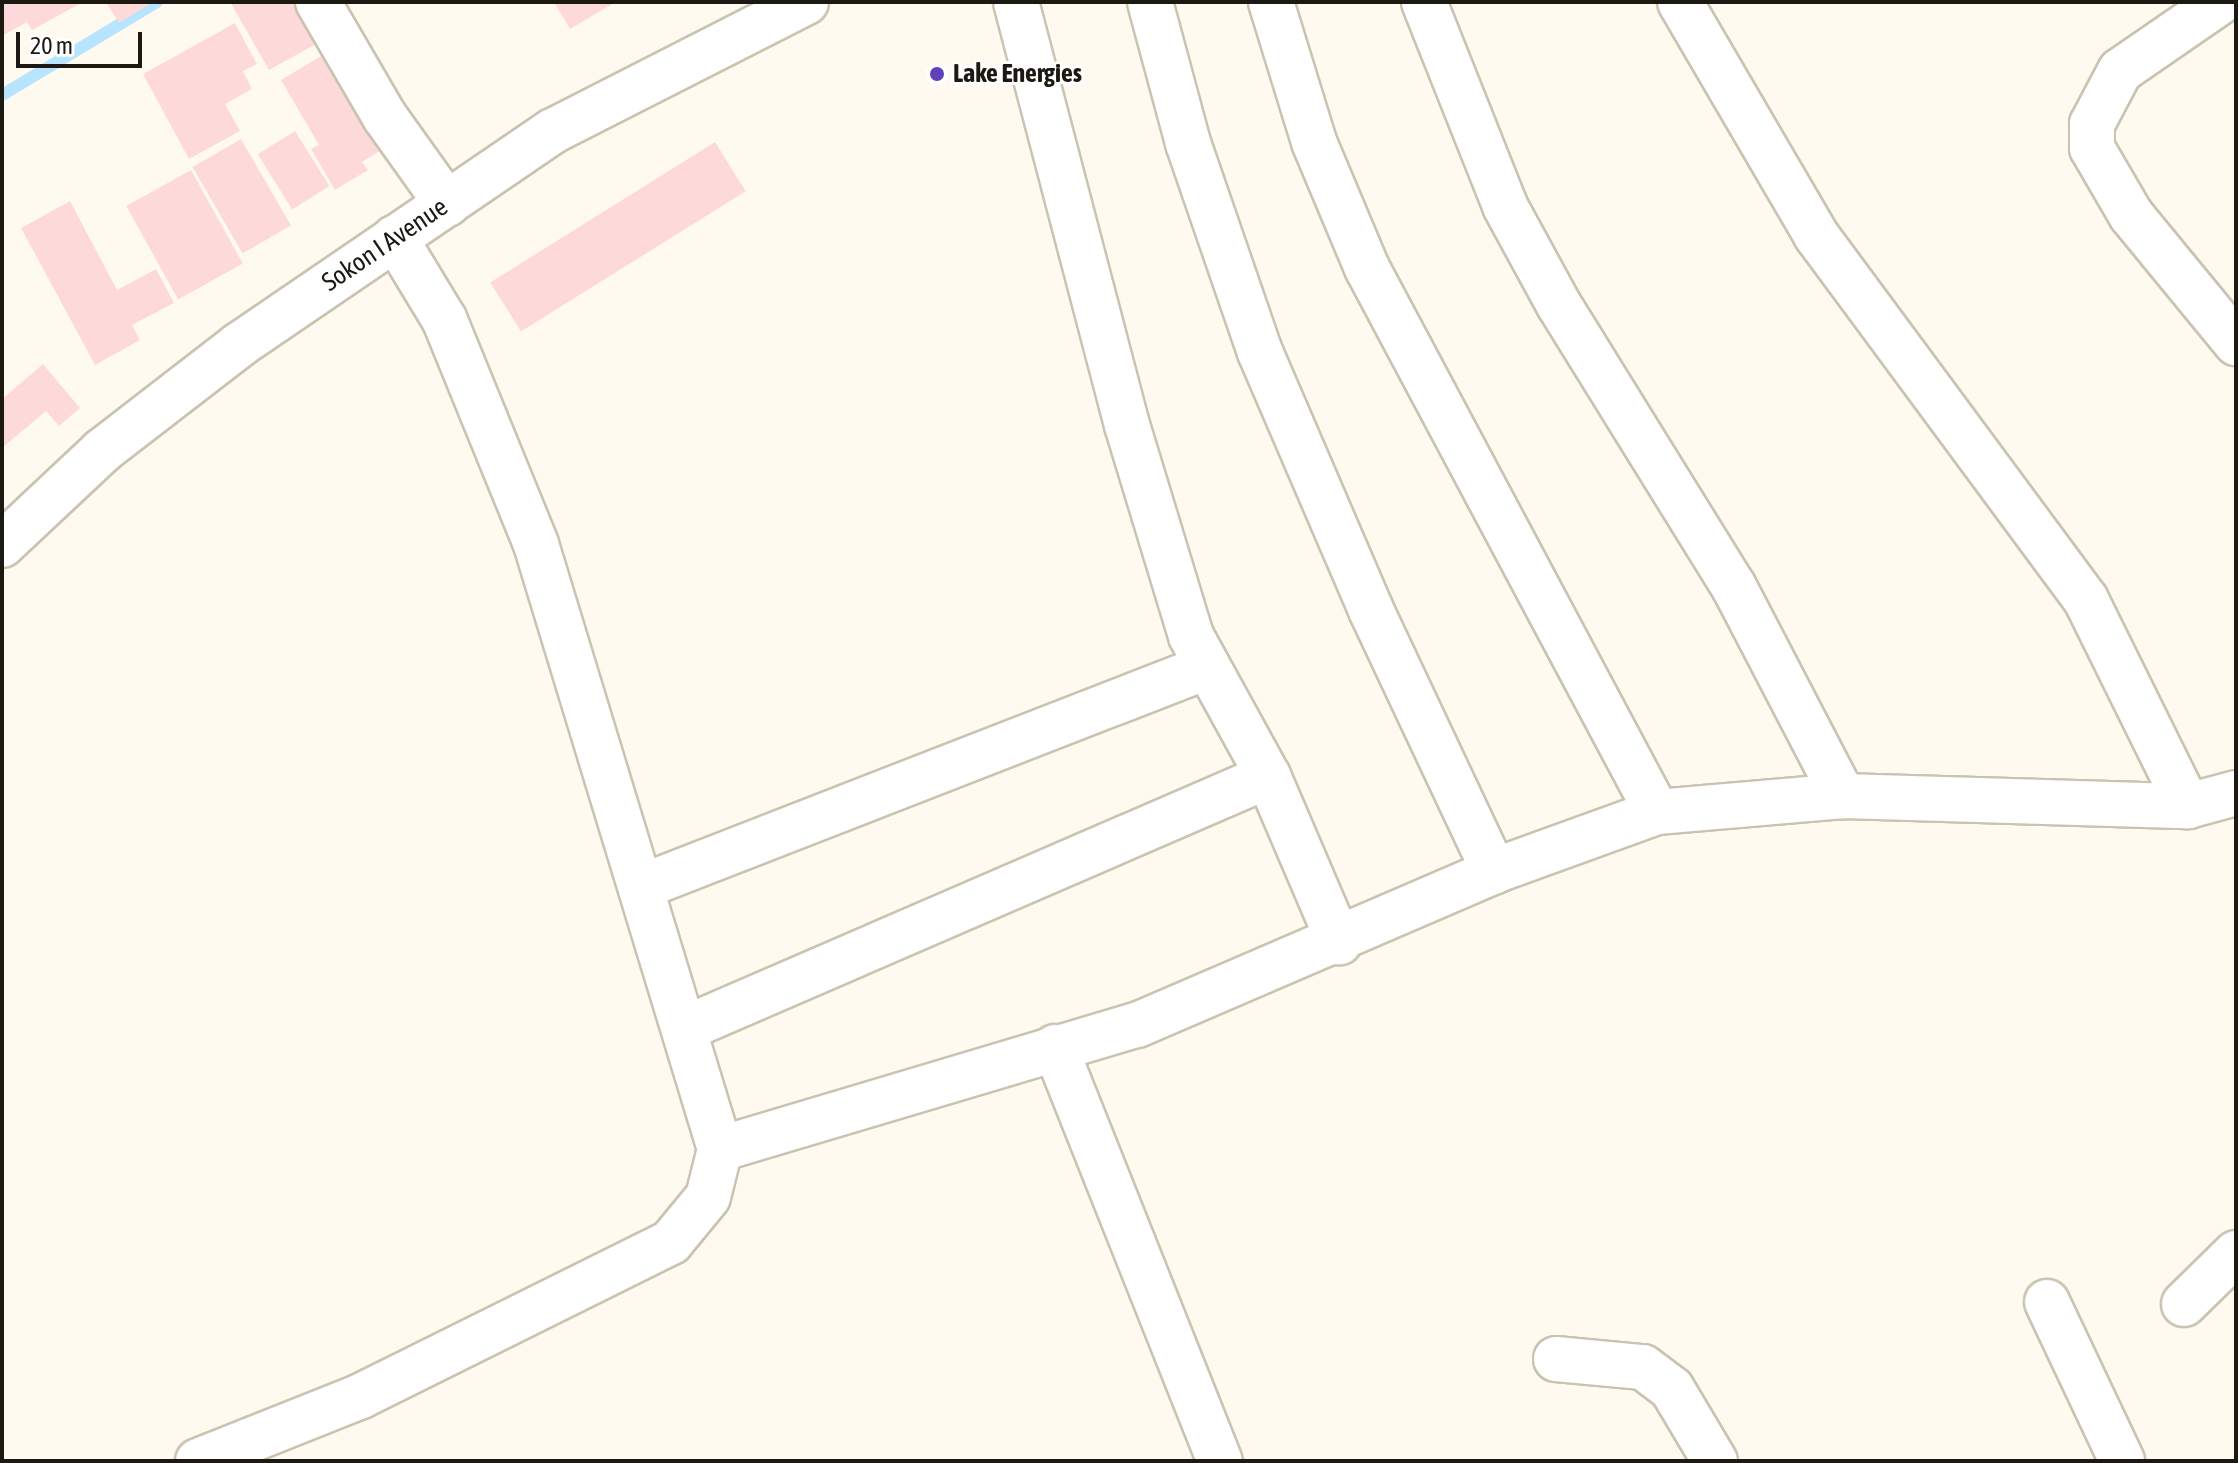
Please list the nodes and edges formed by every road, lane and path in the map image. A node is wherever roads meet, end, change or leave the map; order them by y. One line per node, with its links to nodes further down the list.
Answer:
1 (318, 2): 9 (street)
2 (806, 2): 9 (street, Sokon I Avenue)
3 (1016, 2): 13 (street)
4 (1150, 2): 19 (street)
5 (1271, 2): 18 (street)
6 (1424, 2): 16 (street)
7 (1680, 2): 17 (street)
8 (2220, 10): 11 (street)
9 (447, 204): 10 (street, Sokon I Avenue)
10 (395, 238): 12 (street, Sokon I Avenue); 20 (street)
11 (2236, 343)
12 (2, 545)
13 (1206, 667): 14 (street); 20 (street)
14 (1268, 776): 21 (street); 22 (street)
15 (2236, 793): 17 (street)
16 (1843, 796): 17 (street); 18 (street)
17 (2188, 806)
18 (1657, 812): 19 (street)
19 (1494, 871): 21 (street)
20 (641, 887): 22 (street)
21 (1339, 942): 23 (street)
22 (686, 1028): 24 (street)
23 (1055, 1047): 24 (street); 30 (street)
24 (720, 1149): 29 (street)
25 (2236, 1253): 27 (street)
26 (2047, 1302): 32 (street)
27 (2184, 1304)
28 (1556, 1359): 31 (street)
29 (198, 1461)
30 (1220, 1461)
31 (1715, 1461)
32 (2122, 1461)

